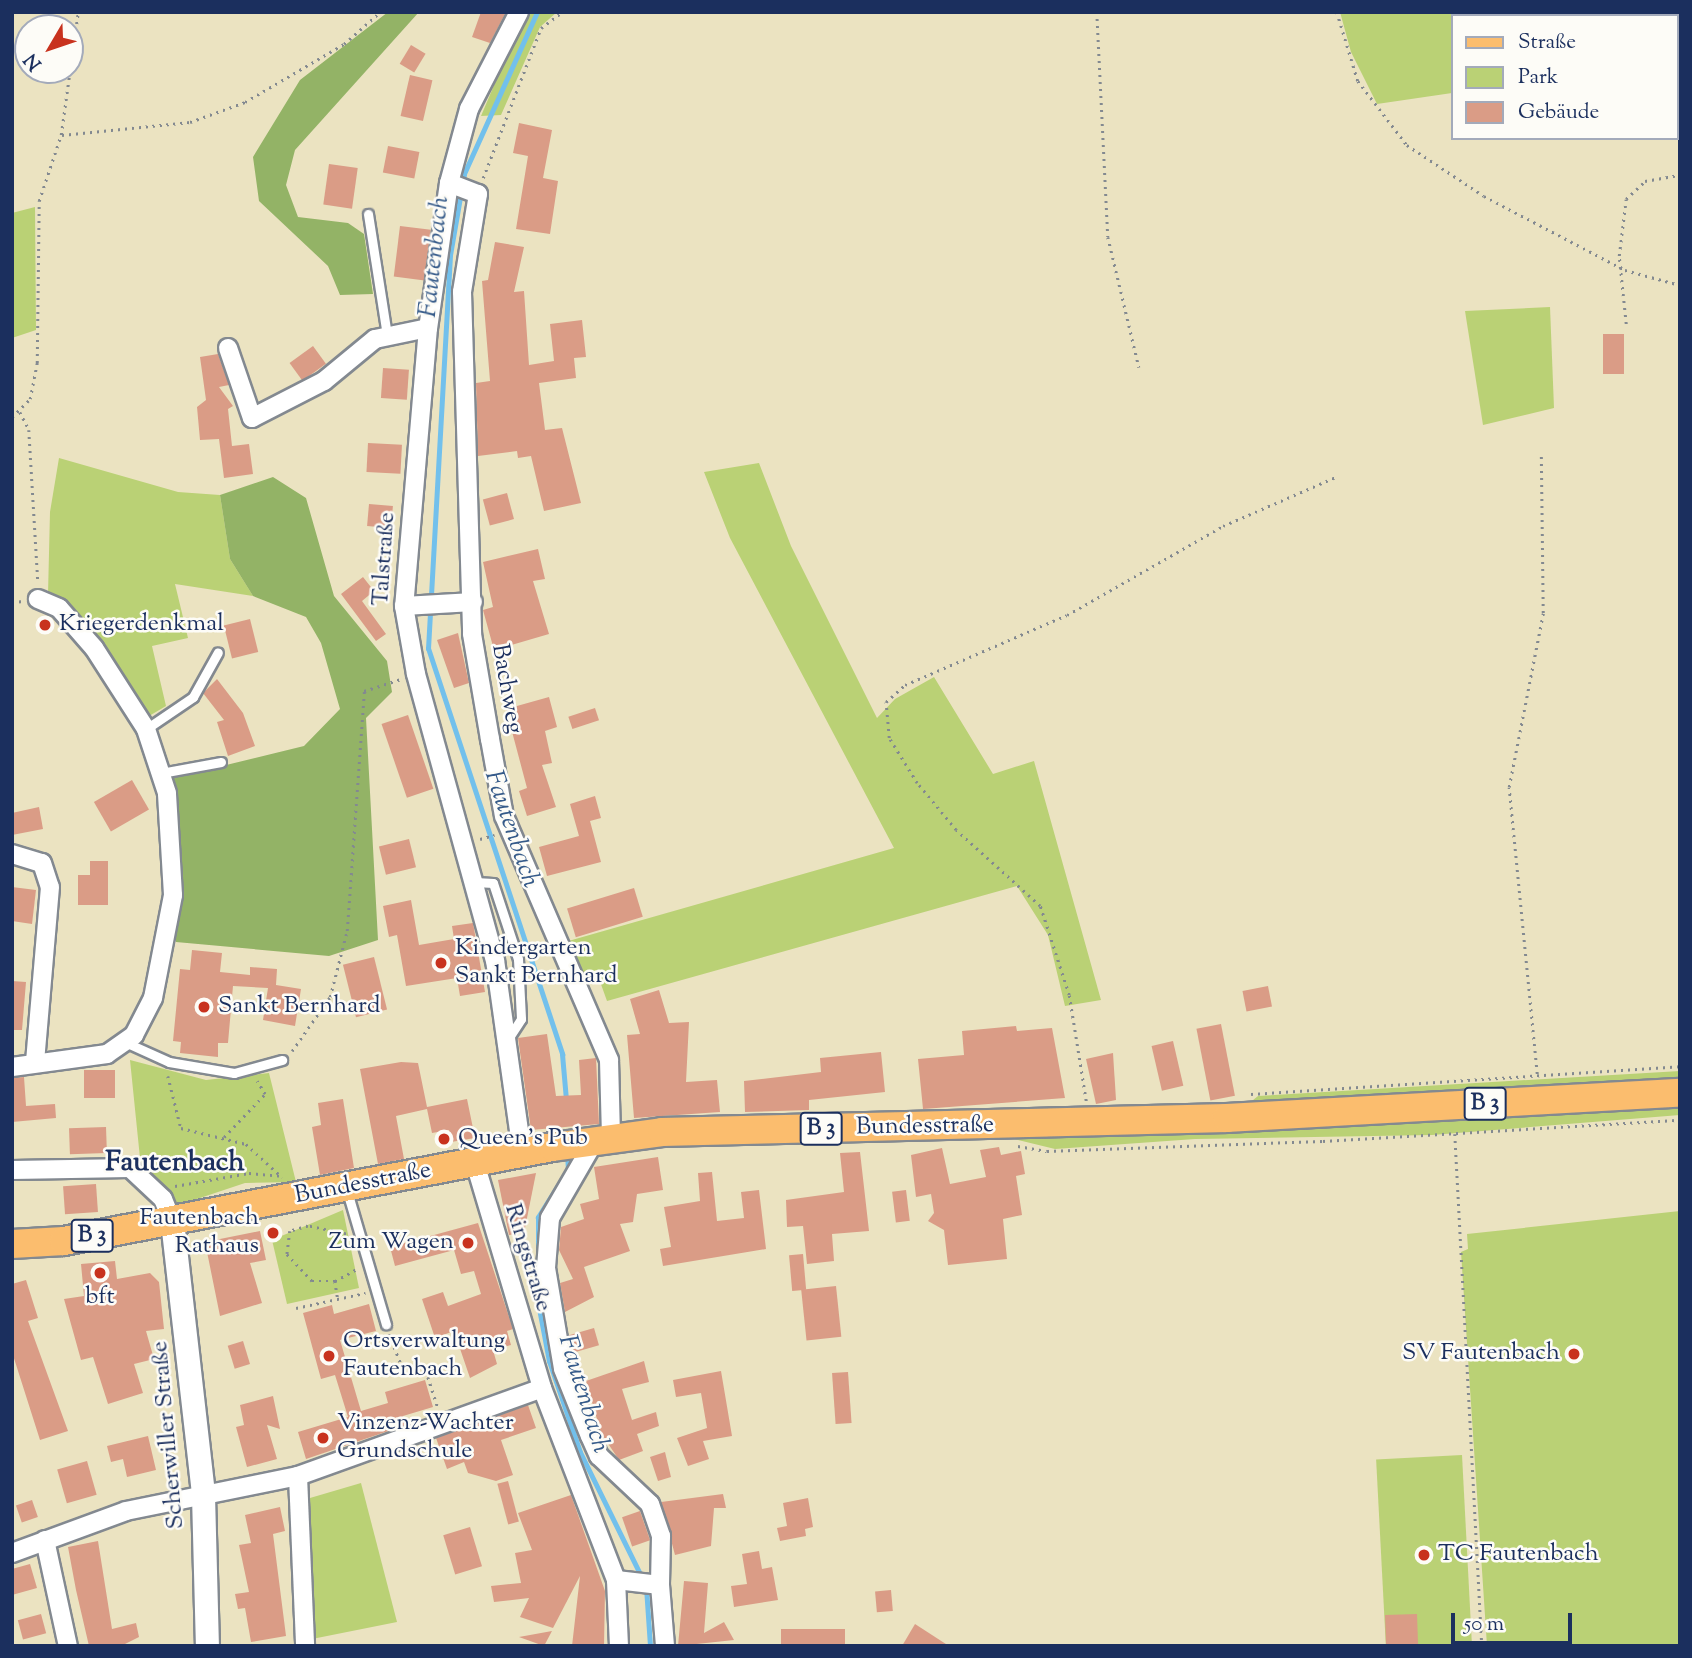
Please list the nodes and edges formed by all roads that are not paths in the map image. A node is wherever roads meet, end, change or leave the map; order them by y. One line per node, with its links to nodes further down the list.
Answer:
1 (519, 12): 2 (street, Talstraße)
2 (449, 183): 4 (street, Talstraße); 8 (street, Bachweg)
3 (368, 214): 5 (lane)
4 (428, 328): 5 (street); 9 (street, Talstraße)
5 (387, 336): 6 (street)
6 (228, 348)
7 (38, 599): 11 (street)
8 (473, 602): 9 (street); 20 (street, Bachweg)
9 (404, 606): 21 (street, Talstraße)
10 (218, 652): 11 (lane)
11 (146, 729): 13 (street)
12 (221, 762): 13 (lane)
13 (161, 773): 15 (street)
14 (12, 854): 17 (street)
15 (127, 1042): 16 (lane); 17 (street)
16 (282, 1060)
17 (35, 1061): 18 (street)
18 (12, 1067)
19 (1680, 1093): 20 (main road, Bundesstraße / B 3)
20 (583, 1143): 21 (main road, Bundesstraße / B 3); 33 (street)
21 (522, 1153): 22 (main road, Bundesstraße / B 3)
22 (475, 1163): 24 (main road, Bundesstraße / B 3); 28 (street, Ringstraße)
23 (12, 1170): 25 (street)
24 (346, 1187): 25 (main road, Bundesstraße / B 3); 27 (lane)
25 (172, 1221): 26 (main road, Bundesstraße / B 3); 30 (street, Scherwiller Straße)
26 (12, 1244)
27 (386, 1324)
28 (542, 1388): 29 (street); 33 (street, Ringstraße)
29 (298, 1476): 30 (street); 36 (street)
30 (203, 1495): 31 (street); 35 (street, Scherwiller Straße)
31 (45, 1541): 32 (street); 34 (street)
32 (12, 1553)
33 (639, 1582): 37 (street, Ringstraße); 38 (street)
34 (68, 1646)
35 (207, 1646)
36 (304, 1646)
37 (618, 1646)
38 (665, 1646)

